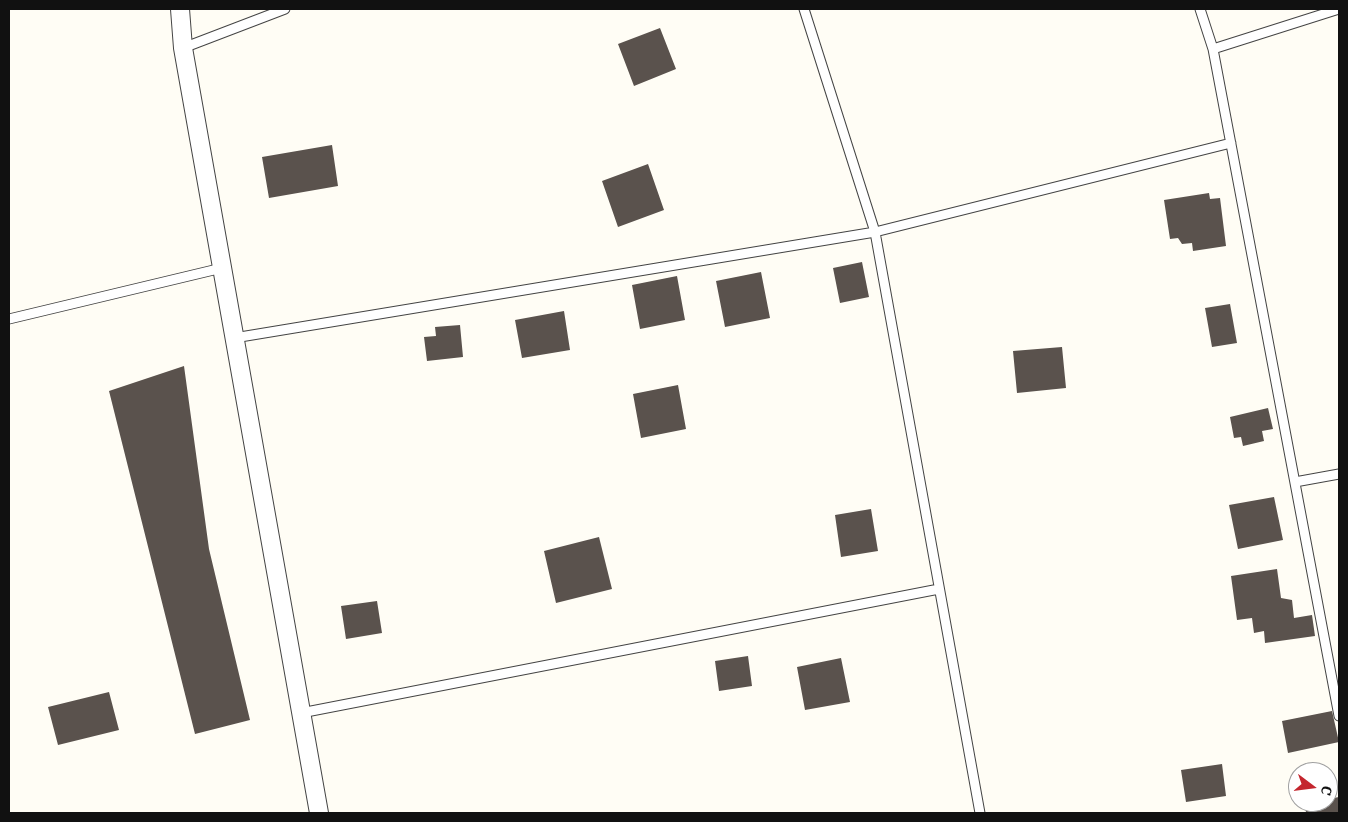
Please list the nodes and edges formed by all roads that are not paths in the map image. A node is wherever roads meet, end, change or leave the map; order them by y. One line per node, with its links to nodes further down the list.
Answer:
1 (180, 9): 6 (street)
2 (286, 9): 6 (lane)
3 (804, 9): 9 (lane)
4 (1200, 9): 7 (lane)
5 (1339, 9): 7 (lane)
6 (183, 48): 10 (street)
7 (1213, 49): 8 (lane)
8 (1230, 143): 9 (lane); 14 (lane)
9 (874, 232): 12 (lane); 15 (lane)
10 (222, 268): 11 (lane); 12 (street)
11 (9, 319)
12 (234, 338): 16 (street)
13 (1339, 474): 14 (lane)
14 (1295, 482): 17 (lane)
15 (939, 589): 16 (lane); 19 (lane)
16 (301, 713): 18 (street)
17 (1339, 716)
18 (319, 813)
19 (980, 813)

